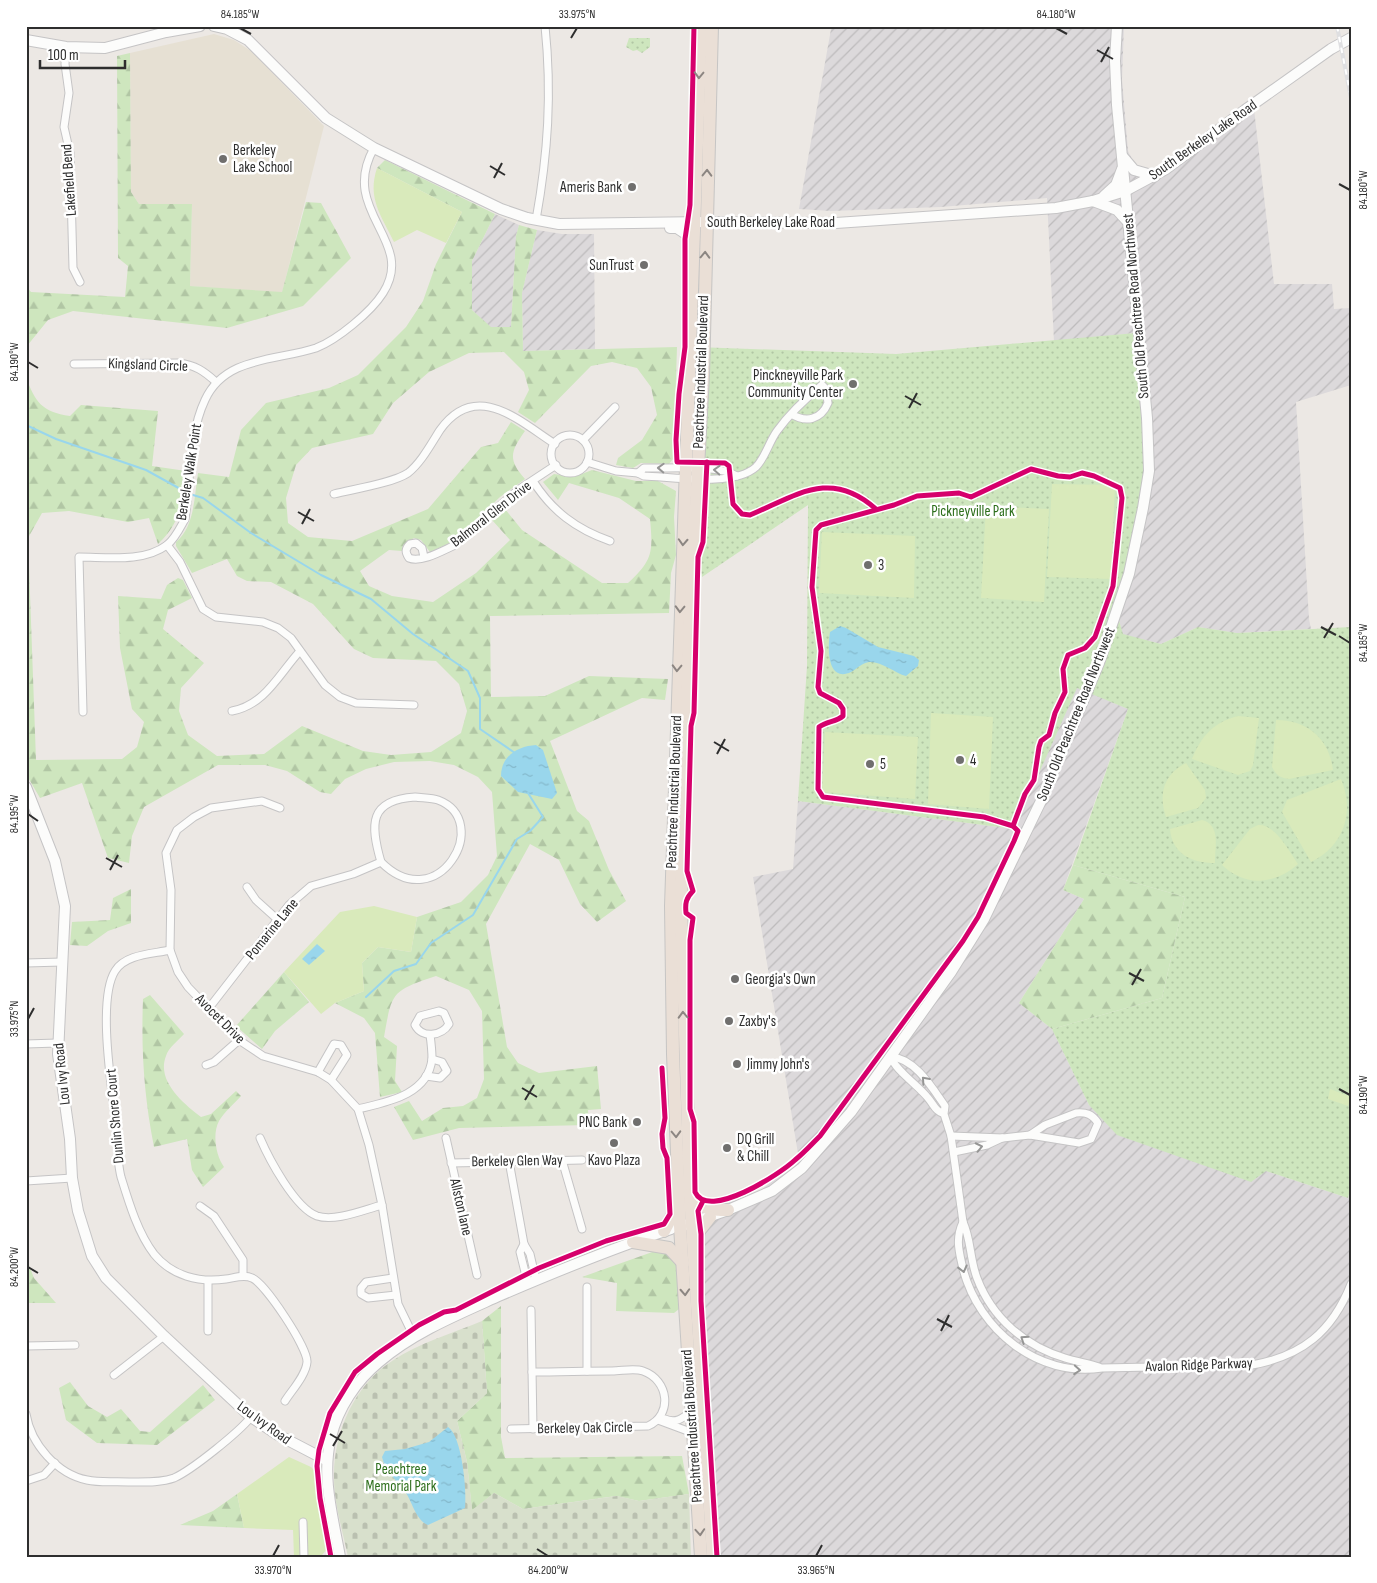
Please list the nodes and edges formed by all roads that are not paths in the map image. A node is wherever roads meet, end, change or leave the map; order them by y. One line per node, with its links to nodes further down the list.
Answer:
1 (200, 26): 10 (street)
2 (214, 26): 7 (street, South Berkeley Lake Road)
3 (545, 26): 18 (street)
4 (701, 26): 19 (highway, Peachtree Industrial Boulevard, one-way to 19)
5 (712, 26): 19 (highway, Peachtree Industrial Boulevard, one-way to 5)
6 (1117, 26): 12 (street, South Old Peachtree Road Northwest)
7 (227, 28): 11 (street, South Berkeley Lake Road)
8 (1351, 38): 13 (street, South Berkeley Lake Road)
9 (26, 40): 10 (street)
10 (66, 47): 22 (street, Lakefield Bend)
11 (374, 148): 18 (street, South Berkeley Lake Road); 24 (street, Berkeley Walk Point)
12 (1123, 162): 13 (street); 15 (street, South Old Peachtree Road Northwest); 16 (street)
13 (1155, 176): 14 (street, South Berkeley Lake Road)
14 (1140, 184): 15 (street, South Berkeley Lake Road); 17 (street)
15 (1125, 191): 16 (street, South Berkeley Lake Road); 17 (street, South Old Peachtree Road Northwest)
16 (1096, 200): 17 (street); 19 (street, South Berkeley Lake Road)
17 (1128, 217): 54 (street, South Old Peachtree Road Northwest)
18 (536, 220): 20 (street, South Berkeley Lake Road)
19 (700, 222): 20 (street, South Berkeley Lake Road); 21 (highway, Peachtree Industrial Boulevard); 31 (highway, Peachtree Industrial Boulevard, one-way to 19)
20 (636, 224): 21 (street)
21 (693, 260): 31 (highway, Peachtree Industrial Boulevard)
22 (80, 282)
23 (74, 364): 24 (street, Kingsland Circle)
24 (216, 382): 35 (street, Berkeley Walk Point)
25 (615, 407): 27 (street)
26 (791, 414): 26 (street); 31 (street)
27 (584, 440): 28 (street); 29 (street)
28 (555, 444): 30 (street); 33 (street)
29 (587, 462): 30 (street); 31 (street)
30 (556, 465): 32 (street, Balmoral Glen Drive)
31 (691, 473): 73 (highway, Peachtree Industrial Boulevard)
32 (533, 480): 34 (street); 36 (street, Balmoral Glen Drive)
33 (334, 494)
34 (610, 541)
35 (167, 545): 37 (street); 40 (street)
36 (424, 557)
37 (300, 651): 38 (street); 39 (street)
38 (414, 705)
39 (232, 711)
40 (82, 712)
41 (26, 787): 47 (street, Lou Ivy Road)
42 (280, 808): 46 (street, Avocet Drive)
43 (381, 862): 43 (street); 45 (street, Pomarine Lane)
44 (247, 887): 45 (street)
45 (277, 919): 49 (street, Pomarine Lane)
46 (170, 950): 49 (street, Avocet Drive); 90 (street, Dunlin Shore Court)
47 (62, 962): 48 (street); 52 (street, Lou Ivy Road)
48 (26, 963)
49 (209, 1008): 51 (street, Avocet Drive)
50 (430, 1035): 50 (street); 55 (street)
51 (239, 1040): 56 (street); 57 (street, Avocet Drive)
52 (57, 1042): 53 (street); 71 (street, Lou Ivy Road)
53 (26, 1044)
54 (891, 1057): 62 (street, Avalon Ridge Parkway); 76 (street, South Old Peachtree Road Northwest)
55 (432, 1059): 58 (street); 58 (street)
56 (206, 1065)
57 (318, 1072): 59 (street, Avocet Drive); 59 (street)
58 (426, 1076): 60 (street)
59 (331, 1080): 60 (street, Avocet Drive)
60 (358, 1108): 74 (street, Avocet Drive)
61 (1030, 1135): 61 (street); 65 (street)
62 (952, 1136): 65 (street); 66 (street, Avalon Ridge Parkway)
63 (260, 1138): 74 (street)
64 (446, 1138): 70 (street, Allston lane)
65 (1003, 1138): 66 (street, one-way to 65)
66 (954, 1152): 78 (street, Avalon Ridge Parkway)
67 (562, 1160): 68 (street, Berkeley Glen Way); 69 (street, Berkeley Glen Way); 80 (street)
68 (582, 1160)
69 (509, 1161): 70 (street, Berkeley Glen Way); 83 (street)
70 (451, 1163): 87 (street, Allston lane)
71 (72, 1178): 72 (street); 97 (street, Lou Ivy Road)
72 (26, 1181)
73 (684, 1196): 76 (highway); 79 (highway, Peachtree Industrial Boulevard); 81 (highway)
74 (382, 1205): 89 (street, Avocet Drive)
75 (200, 1206): 88 (street)
76 (728, 1210): 77 (street, South Old Peachtree Road Northwest)
77 (710, 1217): 79 (street, South Old Peachtree Road Northwest); 86 (highway)
78 (963, 1222): 101 (street, Avalon Ridge Parkway, one-way to 78); 101 (street, Avalon Ridge Parkway, one-way to 101)
79 (685, 1225): 81 (street, South Old Peachtree Road Northwest); 86 (highway, Peachtree Industrial Boulevard)
80 (582, 1229)
81 (664, 1231): 82 (street, South Old Peachtree Road Northwest)
82 (633, 1242): 86 (highway); 91 (street, South Old Peachtree Road Northwest)
83 (524, 1244): 84 (street); 85 (street)
84 (530, 1256): 85 (street); 91 (street)
85 (521, 1259): 91 (street)
86 (688, 1260): 106 (highway, Peachtree Industrial Boulevard, one-way to 106); 121 (highway, Peachtree Industrial Boulevard)
87 (477, 1275)
88 (243, 1276): 90 (street); 105 (street)
89 (394, 1278): 94 (street, Avocet Drive); 94 (street)
90 (208, 1281): 96 (street)
91 (532, 1282): 98 (street, South Old Peachtree Road Northwest)
92 (1351, 1284): 101 (street, Avalon Ridge Parkway)
93 (587, 1286): 102 (street)
94 (396, 1291): 98 (street, Avocet Drive)
95 (531, 1310): 103 (street)
96 (208, 1331)
97 (164, 1336): 104 (street); 108 (street, Lou Ivy Road)
98 (414, 1337): 114 (street, South Old Peachtree Road Northwest)
99 (75, 1344): 100 (street)
100 (26, 1346)
101 (1102, 1368)
102 (587, 1371): 103 (street); 109 (street)
103 (532, 1372): 112 (street)
104 (114, 1375)
105 (285, 1401)
106 (692, 1411): 110 (street); 113 (highway, Peachtree Industrial Boulevard)
107 (26, 1414): 115 (street)
108 (251, 1417): 114 (street, Lou Ivy Road); 115 (street)
109 (659, 1418): 110 (street); 112 (street, Berkeley Oak Circle)
110 (676, 1424): 113 (street)
111 (511, 1429): 112 (street, Berkeley Oak Circle)
112 (533, 1429)
113 (693, 1433): 120 (highway, Peachtree Industrial Boulevard, one-way to 120)
114 (326, 1460): 119 (street, South Old Peachtree Road Northwest)
115 (56, 1463): 116 (street)
116 (26, 1482)
117 (303, 1522): 118 (street)
118 (304, 1557)
119 (340, 1557)
120 (702, 1557)
121 (713, 1557)

